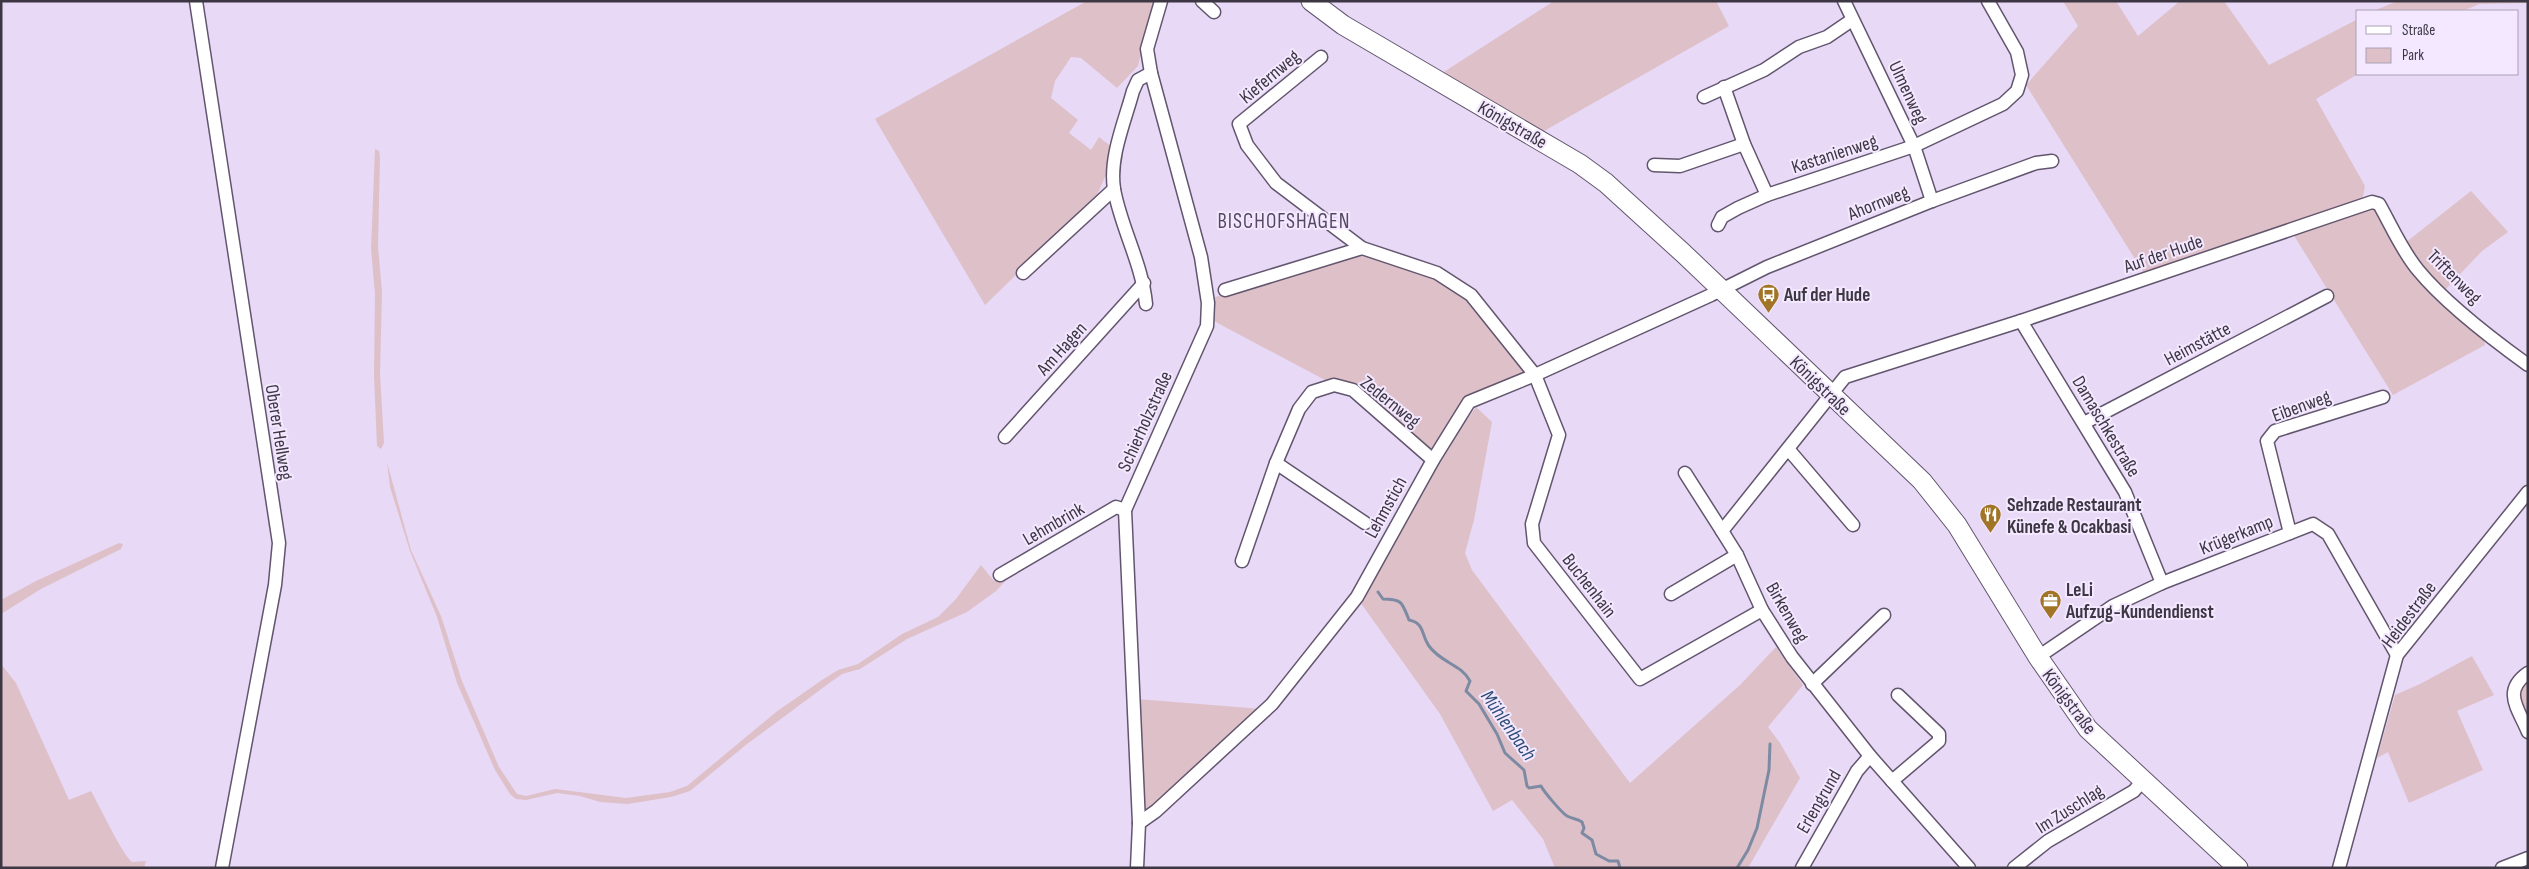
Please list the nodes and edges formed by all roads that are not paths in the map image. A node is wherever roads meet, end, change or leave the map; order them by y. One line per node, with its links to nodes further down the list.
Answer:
1 (196, 1): 64 (street, Oberer Hellweg)
2 (1161, 1): 10 (street, Schierholzstraße)
3 (1202, 1): 7 (street)
4 (1311, 1): 26 (main road, Königstraße)
5 (1844, 1): 8 (street, Ulmenweg)
6 (1988, 1): 14 (street, Kastanienweg)
7 (1214, 12)
8 (1852, 20): 11 (street); 14 (street, Ulmenweg)
9 (1321, 57): 22 (street, Kiefernweg)
10 (1151, 73): 17 (street); 41 (street, Schierholzstraße)
11 (1724, 88): 12 (street); 13 (street)
12 (1704, 97)
13 (1744, 144): 16 (street); 18 (street)
14 (1914, 146): 18 (street, Kastanienweg); 19 (street, Ulmenweg)
15 (2052, 160): 19 (street, Ahornweg)
16 (1654, 165)
17 (1114, 188): 23 (street); 24 (street)
18 (1767, 195): 21 (street, Kastanienweg)
19 (1932, 201): 26 (street, Ahornweg)
20 (2372, 202): 29 (street, Auf der Hude); 30 (street, Triftenweg)
21 (1718, 225)
22 (1362, 248): 25 (street); 31 (street, Kiefernweg)
23 (1023, 273)
24 (1144, 283): 28 (street); 35 (street, Am Hagen)
25 (1226, 290)
26 (1721, 290): 31 (street, Lehmstich); 32 (main road, Königstraße)
27 (2327, 296): 34 (street, Heimstätte)
28 (1146, 304)
29 (2021, 321): 32 (street, Auf der Hude); 34 (street, Damaschkestraße)
30 (2528, 364)
31 (1535, 375): 37 (street, Lehmstich); 51 (street, Buchenhain)
32 (1830, 394): 36 (street); 54 (main road, Königstraße)
33 (2383, 397): 45 (street, Eibenweg)
34 (2084, 423): 49 (street, Damaschkestraße)
35 (1005, 437)
36 (1789, 450): 43 (street); 44 (street)
37 (1433, 460): 38 (street, Zedernweg); 62 (street, Lehmstich)
38 (1276, 463): 42 (street); 47 (street, Zedernweg)
39 (1685, 473): 44 (street, Birkenweg)
40 (2528, 492): 53 (street, Heidestraße)
41 (1125, 510): 48 (street, Lehmbrink); 62 (street, Schierholzstraße)
42 (1365, 523)
43 (1853, 525)
44 (1722, 531): 46 (street, Birkenweg)
45 (2290, 533): 49 (street, Krügerkamp); 53 (street, Krügerkamp)
46 (1737, 555): 50 (street); 51 (street, Birkenweg)
47 (1242, 561)
48 (1000, 574)
49 (2162, 583): 54 (street, Krügerkamp)
50 (1671, 594)
51 (1762, 610): 56 (street, Birkenweg)
52 (1884, 615): 56 (street)
53 (2397, 655): 70 (street, Heidestraße)
54 (2038, 657): 60 (main road, Königstraße)
55 (2528, 674): 58 (street)
56 (1812, 684): 59 (street, Birkenweg)
57 (1898, 695): 61 (street)
58 (2528, 732)
59 (1870, 756): 61 (street, Birkenweg); 66 (street, Erlengrund)
60 (2144, 780): 68 (street, Im Zuschlag); 69 (main road, Königstraße)
61 (1892, 781): 67 (street, Birkenweg)
62 (1139, 823): 65 (street, Schierholzstraße)
63 (2528, 858): 71 (street)
64 (222, 868)
65 (1137, 868)
66 (1802, 868)
67 (1969, 868)
68 (2014, 868)
69 (2238, 868)
70 (2339, 868)
71 (2502, 868)

